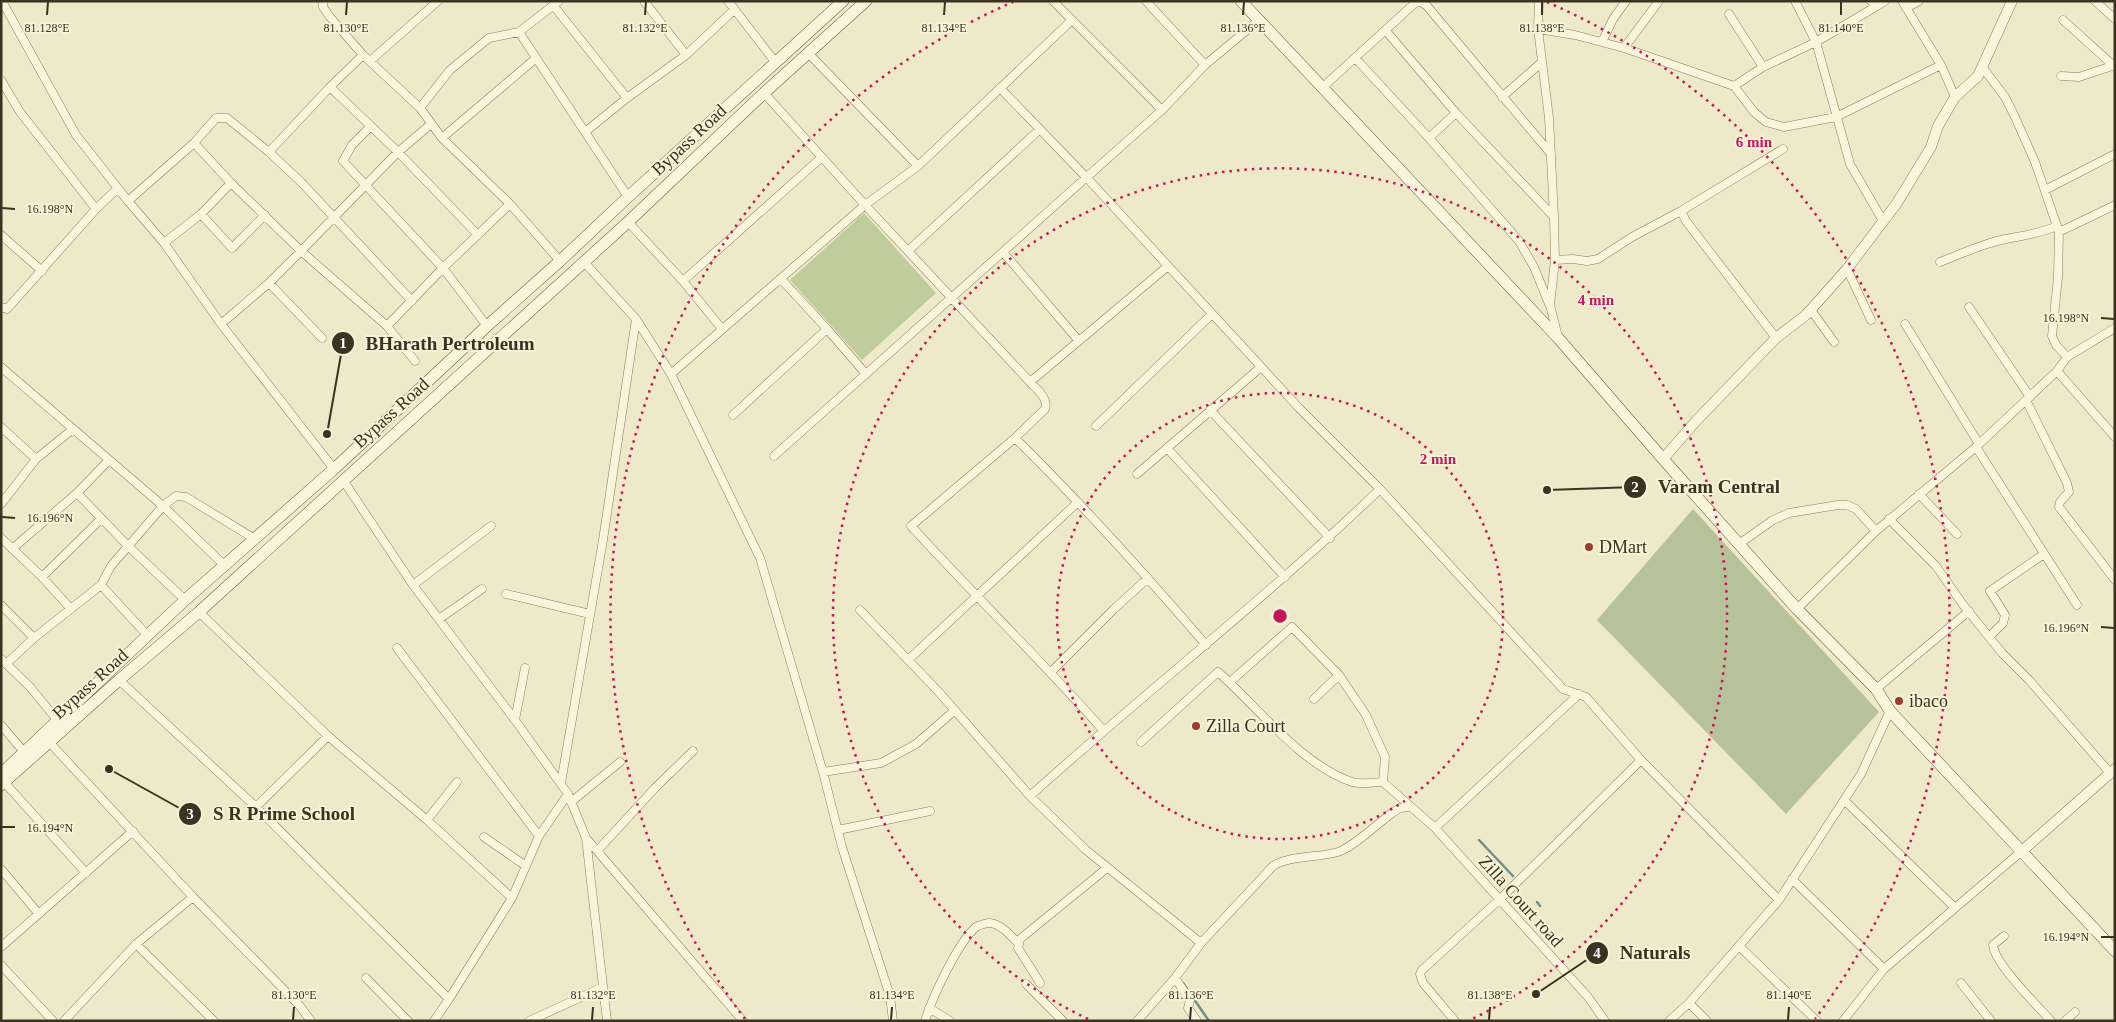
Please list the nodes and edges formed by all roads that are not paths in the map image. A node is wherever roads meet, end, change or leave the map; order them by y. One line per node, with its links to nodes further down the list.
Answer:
1 (2, 1): 22 (street)
2 (323, 1): 36 (street)
3 (438, 1): 36 (street)
4 (644, 1): 35 (street)
5 (844, 1): 40 (main road, Bypass Road)
6 (866, 1): 34 (main road, Bypass Road)
7 (1053, 1): 25 (street)
8 (1146, 1): 41 (street)
9 (1241, 1): 26 (main road)
10 (1539, 1): 28 (street)
11 (1626, 1): 31 (street)
12 (1659, 1): 33 (street)
13 (1795, 1): 32 (street)
14 (1885, 1): 19 (street)
15 (1919, 1): 21 (street)
16 (2012, 1): 45 (street)
17 (2095, 1): 24 (street)
18 (556, 3): 30 (street); 55 (street)
19 (1874, 4): 32 (street)
20 (733, 5): 35 (street); 40 (street)
21 (1904, 5): 42 (street)
22 (4, 12): 77 (street)
23 (1729, 14): 43 (street)
24 (2115, 19)
25 (1072, 20): 51 (street); 57 (street)
26 (1259, 20): 41 (street); 50 (main road)
27 (2063, 20): 44 (street)
28 (1538, 29): 31 (street); 39 (street)
29 (1386, 31): 38 (street); 53 (street); 58 (street)
30 (519, 32): 37 (street); 56 (street)
31 (1602, 42): 33 (street)
32 (1816, 42): 43 (street); 59 (street)
33 (1624, 48): 48 (street)
34 (808, 53): 52 (main road, Bypass Road); 73 (street)
35 (686, 55): 55 (street)
36 (367, 58): 49 (street); 56 (street)
37 (535, 59): 63 (street); 64 (street)
38 (1356, 59): 50 (street); 65 (street)
39 (1542, 62): 53 (street); 70 (street)
40 (776, 63): 79 (main road, Bypass Road)
41 (1205, 65): 57 (street)
42 (1941, 65): 54 (street); 59 (street)
43 (1763, 66): 48 (street)
44 (2114, 66): 46 (street)
45 (1982, 68): 54 (street); 78 (street)
46 (2061, 76)
47 (1, 80): 84 (street)
48 (1734, 86): 59 (street)
49 (330, 87): 61 (street); 68 (street)
50 (1323, 87): 128 (main road)
51 (1000, 88): 62 (street); 73 (street)
52 (764, 93): 72 (street); 91 (main road, Bypass Road)
53 (1502, 97): 70 (street)
54 (1955, 97): 90 (street)
55 (627, 98): 63 (street)
56 (420, 108): 60 (street)
57 (1162, 110): 74 (street)
58 (1456, 113): 65 (street); 89 (street)
59 (1836, 117): 90 (street)
60 (431, 124): 64 (street); 69 (street)
61 (370, 126): 69 (street); 76 (street)
62 (1039, 130): 74 (street); 96 (street)
63 (585, 132): 79 (street)
64 (442, 138): 81 (street)
65 (1429, 138): 112 (street)
66 (194, 143): 68 (street); 75 (street); 80 (street)
67 (1783, 149): 85 (street)
68 (269, 152): 88 (street)
69 (398, 152): 76 (street); 94 (street)
70 (1551, 154): 89 (street)
71 (2115, 154): 78 (street)
72 (822, 157): 82 (street); 108 (street)
73 (918, 166): 82 (street)
74 (1086, 178): 98 (street); 103 (street)
75 (231, 183): 86 (street); 87 (street)
76 (364, 185): 88 (street); 104 (street)
77 (118, 188): 80 (street); 84 (street)
78 (2045, 190): 92 (street)
79 (628, 197): 100 (main road, Bypass Road)
80 (128, 201): 95 (street)
81 (510, 204): 94 (street); 100 (street)
82 (865, 205): 96 (street); 107 (street)
83 (2115, 205): 92 (street)
84 (96, 209): 106 (street)
85 (1681, 211): 99 (street); 127 (street)
86 (201, 214): 87 (street); 95 (street)
87 (265, 215): 97 (street)
88 (333, 217): 97 (street); 111 (street)
89 (1554, 217): 99 (street)
90 (1883, 221): 105 (street)
91 (628, 222): 101 (main road, Bypass Road); 108 (street)
92 (2058, 229): 102 (street); 131 (street)
93 (1, 234): 106 (street)
94 (478, 235): 104 (street)
95 (164, 243): 119 (street)
96 (909, 250): 110 (street)
97 (301, 251): 109 (street); 121 (street)
98 (1003, 252): 110 (street); 129 (street)
99 (1555, 260): 112 (street)
100 (560, 261): 122 (main road, Bypass Road)
101 (584, 262): 117 (street); 155 (main road, Bypass Road)
102 (1940, 262)
103 (1168, 266): 116 (street); 129 (street)
104 (443, 268): 111 (street); 122 (street)
105 (1847, 269): 114 (street); 118 (street)
106 (42, 271): 115 (street)
107 (781, 278): 124 (street); 125 (street)
108 (683, 280): 124 (street)
109 (269, 283): 119 (street); 126 (street)
110 (952, 296): 137 (street); 138 (street)
111 (412, 301): 121 (street)
112 (1550, 305): 128 (street)
113 (1968, 307): 139 (street)
114 (1810, 310): 127 (street); 130 (street)
115 (3, 311)
116 (1212, 314): 134 (street); 142 (street)
117 (636, 319): 136 (street); 192 (street)
118 (1871, 320)
119 (221, 324): 153 (street)
120 (1905, 324): 147 (street)
121 (387, 326): 132 (street)
122 (487, 326): 153 (main road, Bypass Road)
123 (2115, 328): 131 (street)
124 (722, 329): 136 (street)
125 (827, 329): 137 (street); 141 (street)
126 (322, 338)
127 (1776, 338): 150 (street)
128 (1559, 339): 150 (main road)
129 (1078, 340): 138 (street)
130 (1834, 342)
131 (2067, 357): 135 (street)
132 (415, 361)
133 (1, 367): 143 (street)
134 (1261, 367): 140 (street); 156 (street)
135 (2057, 371): 139 (street); 145 (street)
136 (671, 374): 223 (street)
137 (866, 374): 149 (street)
138 (1030, 382): 146 (street)
139 (2028, 398): 147 (street); 178 (street)
140 (1210, 410): 148 (street); 168 (street)
141 (733, 415)
142 (1096, 426)
143 (73, 429): 151 (street); 152 (street)
144 (2, 430): 151 (street)
145 (2115, 436)
146 (1016, 438): 159 (street); 183 (street)
147 (1978, 445): 158 (street); 173 (street)
148 (1166, 448): 154 (street); 176 (street)
149 (774, 456)
150 (1663, 459): 170 (main road)
151 (36, 460): 160 (street)
152 (109, 460): 157 (street); 161 (street)
153 (334, 469): 169 (main road, Bypass Road)
154 (1137, 474)
155 (343, 480): 180 (street); 190 (main road, Bypass Road)
156 (1380, 489): 168 (street); 207 (street)
157 (76, 493): 162 (street); 172 (street)
158 (1919, 494): 163 (street); 166 (street)
159 (1078, 502): 177 (street); 183 (street)
160 (1, 504)
161 (163, 506): 169 (street); 171 (street); 174 (street)
162 (101, 519): 171 (street); 175 (street)
163 (1889, 519): 165 (street); 191 (street)
164 (491, 526): 180 (street)
165 (1876, 531): 170 (street); 188 (street)
166 (1957, 534)
167 (1, 538): 172 (street)
168 (1330, 538): 176 (street)
169 (255, 539): 174 (main road, Bypass Road)
170 (1739, 544): 188 (main road)
171 (128, 546): 179 (street); 184 (street)
172 (12, 549): 175 (street)
173 (2044, 554): 186 (street); 195 (street)
174 (224, 565): 184 (main road, Bypass Road)
175 (42, 577): 187 (street)
176 (1284, 577): 197 (street)
177 (1148, 578): 197 (street); 202 (street)
178 (2115, 580)
179 (101, 585): 187 (street); 194 (street)
180 (413, 585): 193 (street)
181 (482, 589): 193 (street)
182 (506, 594): 192 (street)
183 (977, 598): 199 (street); 202 (street)
184 (185, 600): 194 (main road, Bypass Road)
185 (1, 605): 196 (street)
186 (2076, 605)
187 (71, 609): 196 (street)
188 (1797, 609): 206 (main road)
189 (860, 610): 199 (street)
190 (200, 612): 204 (main road, Bypass Road); 215 (street)
191 (1968, 612): 195 (street); 206 (street)
192 (590, 614): 227 (street)
193 (439, 619): 211 (street)
194 (147, 635): 212 (main road, Bypass Road)
195 (1989, 636): 222 (street)
196 (34, 638): 200 (street)
197 (1206, 645): 214 (street)
198 (397, 648): 238 (street)
199 (908, 660): 209 (street)
200 (4, 661): 212 (street)
201 (525, 668): 211 (street)
202 (1051, 672): 214 (street)
203 (1339, 675): 205 (street); 208 (street); 226 (street)
204 (119, 680): 216 (main road, Bypass Road); 231 (street)
205 (1230, 682): 217 (street); 226 (street)
206 (1876, 689): 210 (main road)
207 (1579, 694): 220 (street); 235 (street)
208 (1314, 699)
209 (955, 710): 223 (street); 228 (street)
210 (1890, 710): 230 (street); 242 (main road)
211 (515, 720): 227 (street)
212 (58, 721): 219 (main road, Bypass Road)
213 (1, 724): 219 (street)
214 (1103, 730): 228 (street)
215 (328, 736): 231 (street); 234 (street)
216 (50, 742): 224 (main road, Bypass Road); 237 (street)
217 (1141, 742)
218 (693, 752): 241 (street)
219 (25, 753): 224 (main road, Bypass Road)
220 (1641, 760): 250 (street); 251 (street)
221 (620, 762): 229 (street)
222 (2112, 771): 242 (street)
223 (823, 772): 236 (street)
224 (2, 780): 246 (street)
225 (457, 782): 234 (street)
226 (1383, 782): 232 (street, Zilla Court road)
227 (560, 783): 229 (street)
228 (1030, 796): 244 (street)
229 (569, 798): 238 (street); 240 (street)
230 (1844, 800): 247 (street); 252 (street)
231 (256, 807): 269 (street)
232 (1410, 807): 235 (street, Zilla Court road); 256 (street)
233 (930, 811): 236 (street)
234 (428, 820): 249 (street)
235 (1435, 828): 250 (street, Zilla Court road)
236 (838, 830): 282 (street)
237 (133, 831): 246 (street); 248 (street)
238 (539, 836): 243 (street)
239 (484, 837): 243 (street)
240 (586, 838): 241 (street); 268 (street)
241 (598, 850): 281 (street)
242 (2022, 851): 252 (street); 260 (main road)
243 (526, 866): 249 (street)
244 (1108, 868): 255 (street); 256 (street)
245 (1, 869): 253 (street)
246 (86, 873): 253 (street)
247 (1792, 879): 251 (street); 262 (street)
248 (193, 897): 257 (street); 276 (street)
249 (512, 898): 269 (street)
250 (1500, 899): 288 (street); 289 (street, Zilla Court road)
251 (1779, 900): 258 (street)
252 (1955, 908): 262 (street)
253 (38, 913): 259 (street)
254 (2004, 936): 295 (street)
255 (1018, 943): 265 (street); 271 (street)
256 (1201, 943): 264 (street)
257 (136, 944): 274 (street); 275 (street)
258 (1739, 946): 270 (street); 292 (street)
259 (1, 947)
260 (2115, 951)
261 (1, 965): 273 (street)
262 (1884, 970): 293 (street)
263 (366, 978): 277 (street)
264 (1176, 978): 286 (street); 287 (street)
265 (1040, 983)
266 (1961, 983): 294 (street)
267 (1026, 984): 285 (street)
268 (603, 986): 279 (street); 280 (street)
269 (449, 999): 278 (street)
270 (1689, 1003): 290 (street); 291 (street)
271 (929, 1008): 283 (street); 284 (street)
272 (2075, 1012): 296 (street)
273 (53, 1021)
274 (64, 1021)
275 (214, 1021)
276 (311, 1021)
277 (408, 1021)
278 (434, 1021)
279 (529, 1021)
280 (607, 1021)
281 (743, 1021)
282 (893, 1021)
283 (925, 1021)
284 (950, 1021)
285 (1063, 1021)
286 (1137, 1021)
287 (1197, 1021)
288 (1455, 1021)
289 (1605, 1021)
290 (1669, 1021)
291 (1707, 1021)
292 (1817, 1021)
293 (1844, 1021)
294 (1991, 1021)
295 (2050, 1021)
296 (2065, 1021)

